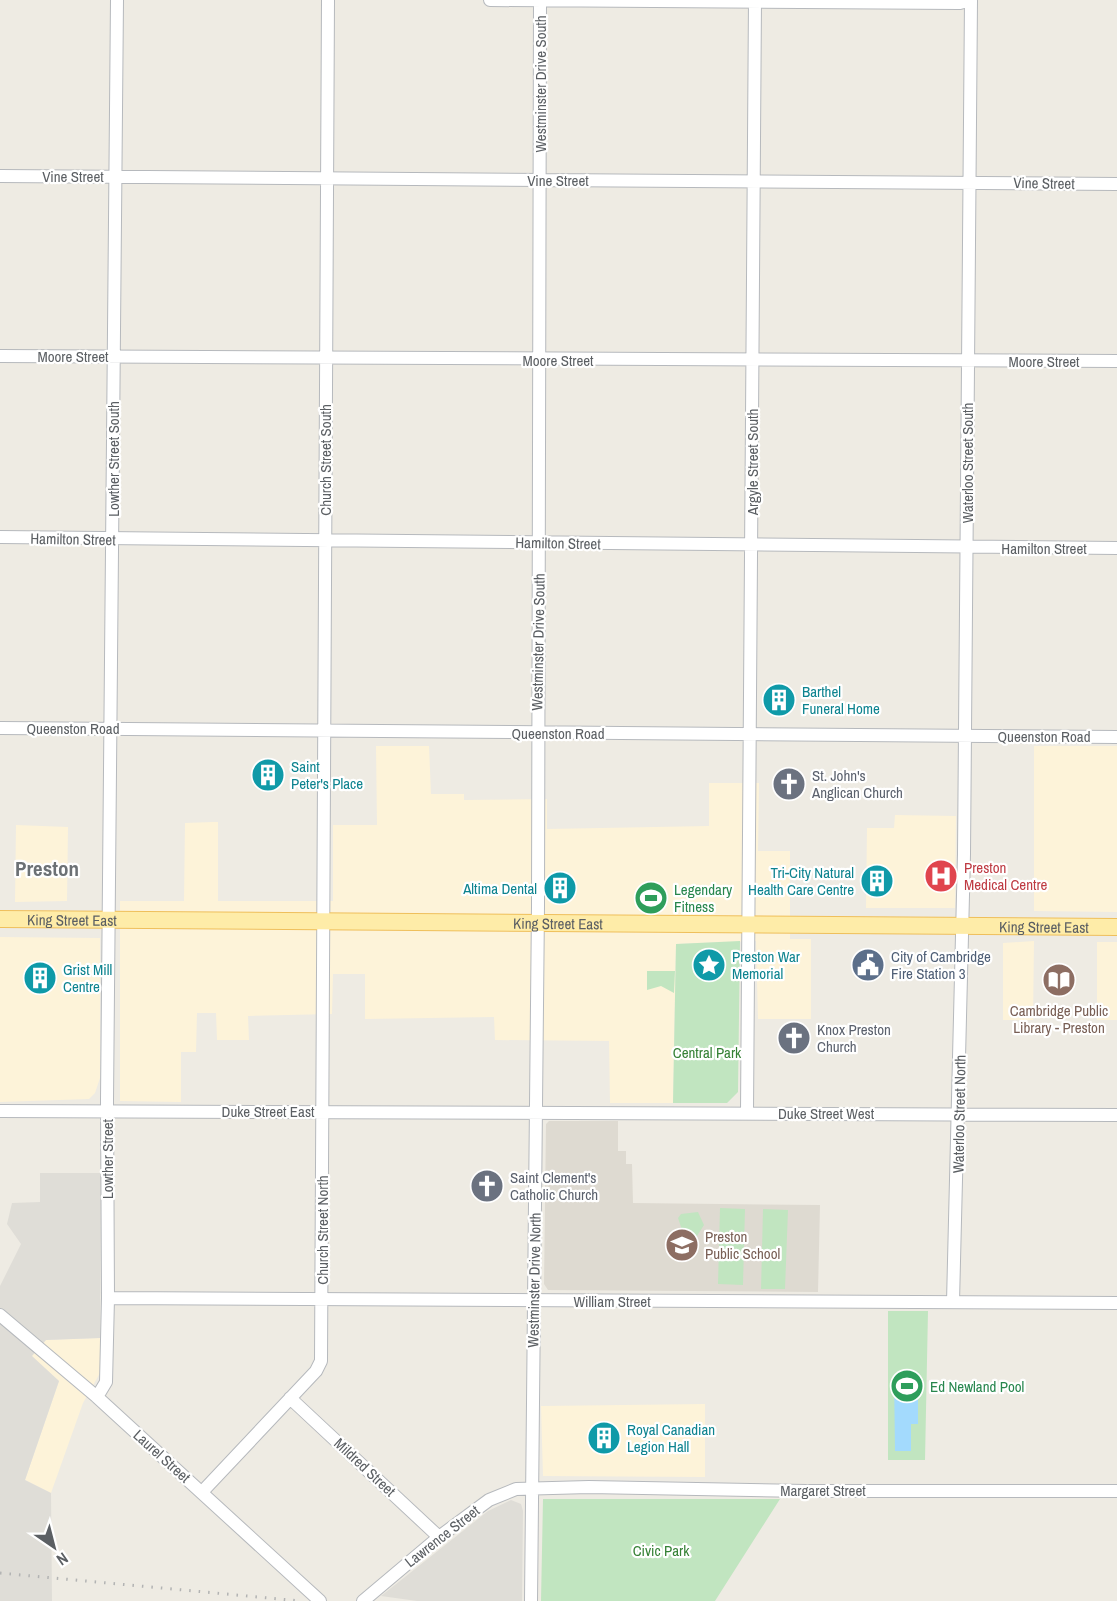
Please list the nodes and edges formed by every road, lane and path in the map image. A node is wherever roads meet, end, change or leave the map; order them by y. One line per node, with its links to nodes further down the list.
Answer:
1 (117, 0): 8 (street, Lowther Street South)
2 (328, 0): 9 (street, Church Street South)
3 (490, 0): 4 (street)
4 (540, 0): 6 (street); 10 (street, Westminster Drive South)
5 (971, 0): 6 (street); 12 (street, Waterloo Street South)
6 (755, 1): 11 (street, Argyle Street South)
7 (0, 176): 8 (street, Vine Street)
8 (117, 176): 9 (street, Vine Street); 15 (street, Lowther Street South)
9 (327, 176): 10 (street, Vine Street); 16 (street, Church Street South)
10 (541, 180): 11 (street, Vine Street); 17 (street, Westminster Drive South)
11 (755, 181): 12 (street, Vine Street); 18 (street, Argyle Street South)
12 (969, 182): 13 (street, Vine Street); 19 (street, Waterloo Street South)
13 (1117, 184)
14 (0, 356): 15 (street, Moore Street)
15 (113, 356): 16 (street, Moore Street); 22 (street, Lowther Street South)
16 (326, 357): 17 (street, Moore Street); 23 (street, Church Street South)
17 (539, 360): 18 (street, Moore Street); 24 (street, Westminster Drive South)
18 (752, 360): 19 (street, Moore Street); 25 (street, Argyle Street South)
19 (966, 361): 20 (street, Moore Street); 27 (street, Waterloo Street South)
20 (1117, 361)
21 (0, 537): 22 (street, Hamilton Street)
22 (112, 540): 23 (street, Hamilton Street); 29 (street, Lowther Street South)
23 (325, 540): 24 (street, Hamilton Street); 30 (street, Church Street South)
24 (540, 543): 25 (street, Hamilton Street); 31 (street, Westminster Drive South)
25 (753, 546): 27 (street, Hamilton Street); 32 (street, Argyle Street South)
26 (1117, 547): 27 (street, Hamilton Street)
27 (967, 548): 33 (street, Waterloo Street South)
28 (0, 728): 29 (street, Queenston Road)
29 (111, 728): 30 (street, Queenston Road); 36 (street, Lowther Street South)
30 (324, 730): 31 (street, Queenston Road); 37 (street, Church Street South)
31 (537, 732): 32 (street, Queenston Road); 38 (street, Westminster Drive South)
32 (751, 734): 33 (street, Queenston Road); 39 (street, Argyle Street South)
33 (965, 736): 34 (street, Queenston Road); 40 (street, Waterloo Street South)
34 (1117, 736)
35 (0, 919): 36 (main road, King Street East)
36 (108, 919): 37 (main road, King Street East); 42 (street, Lowther Street)
37 (323, 921): 38 (main road, King Street East); 44 (street, Church Street North)
38 (537, 923): 39 (main road, King Street East); 45 (street, Westminster Drive North)
39 (749, 924): 40 (main road, King Street East); 46 (street, Argyle Street South)
40 (963, 926): 41 (main road, King Street East); 47 (street, Waterloo Street North)
41 (1117, 927)
42 (107, 1110): 43 (street, Duke Street East); 44 (street, Duke Street East); 49 (street, Lowther Street)
43 (0, 1111)
44 (323, 1111): 45 (street, Duke Street East); 50 (street, Church Street North)
45 (536, 1112): 46 (street, Duke Street West); 51 (street, Westminster Drive North)
46 (747, 1112): 47 (street, Duke Street West)
47 (959, 1114): 48 (street, Duke Street West); 52 (street, Waterloo Street North)
48 (1117, 1115)
49 (108, 1298): 50 (street, William Street); 55 (street, Lowther Street)
50 (322, 1298): 51 (street, William Street); 56 (street, Church Street North)
51 (534, 1300): 52 (street, William Street); 57 (street, Westminster Drive North)
52 (954, 1302): 53 (street, William Street)
53 (1117, 1303)
54 (0, 1315): 55 (street, Laurel Street)
55 (97, 1397): 59 (street, Laurel Street)
56 (290, 1398): 59 (street, Church Street North); 60 (street, Mildred Street)
57 (530, 1487): 58 (street, Margaret Street); 60 (street, Lawrence Street); 63 (street, Westminster Drive North)
58 (1117, 1491)
59 (202, 1492): 61 (street, Laurel Street)
60 (439, 1537): 62 (street, Lawrence Street)
61 (320, 1601)
62 (363, 1601)
63 (531, 1601)

